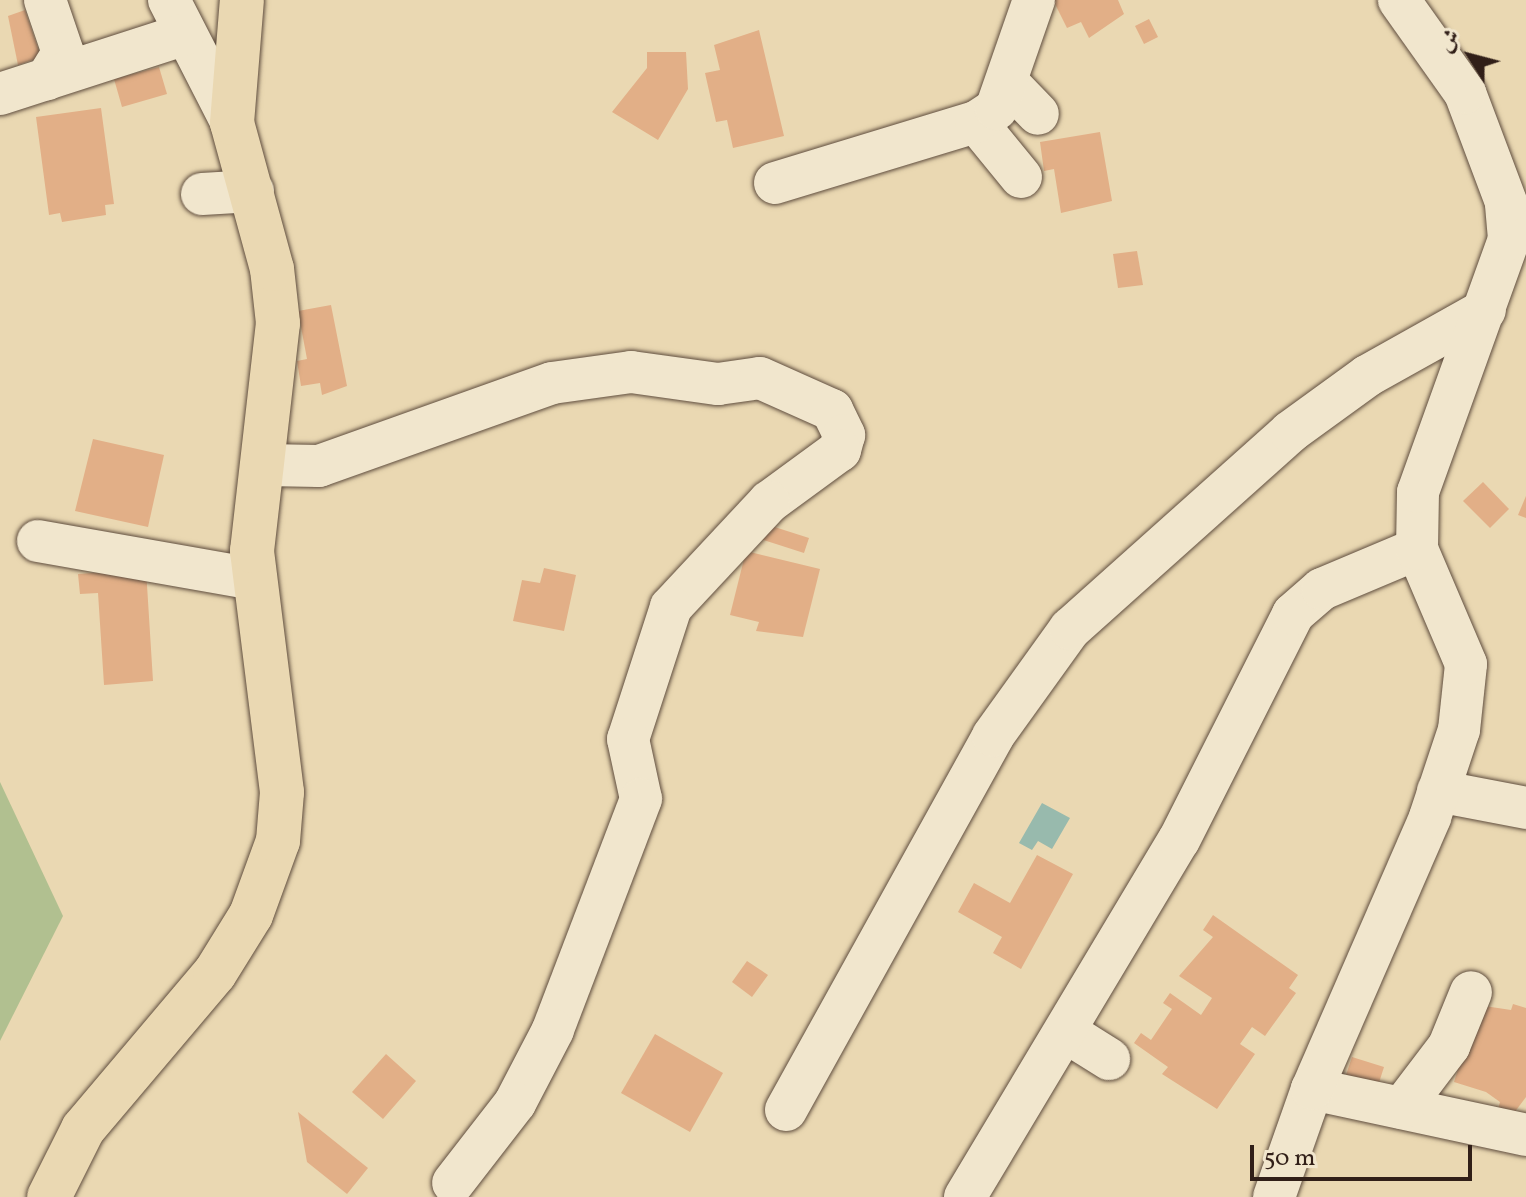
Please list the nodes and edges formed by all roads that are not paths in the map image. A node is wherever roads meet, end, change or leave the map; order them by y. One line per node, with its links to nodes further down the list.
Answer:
1 (45, 0): 6 (street)
2 (242, 0): 9 (main road)
3 (1034, 0): 8 (street)
4 (1399, 0): 14 (street)
5 (176, 17): 6 (street); 9 (street)
6 (47, 79): 7 (street)
7 (0, 94)
8 (976, 122): 10 (street); 11 (street)
9 (232, 123): 12 (main road)
10 (1021, 177)
11 (775, 183)
12 (253, 191): 13 (street); 16 (main road)
13 (202, 194)
14 (1517, 234): 15 (street)
15 (1485, 310): 18 (street); 27 (street)
16 (265, 465): 19 (main road); 29 (street)
17 (38, 541): 19 (street)
18 (1417, 549): 20 (street); 23 (street)
19 (254, 579): 30 (main road)
20 (1438, 791): 21 (street); 25 (street)
21 (1526, 808)
22 (1471, 992): 26 (street)
23 (1066, 1032): 24 (street); 31 (street)
24 (1109, 1059)
25 (1312, 1089): 26 (street); 32 (street)
26 (1402, 1108): 28 (street)
27 (786, 1110)
28 (1526, 1135)
29 (453, 1183)
30 (49, 1197)
31 (965, 1197)
32 (1274, 1197)

